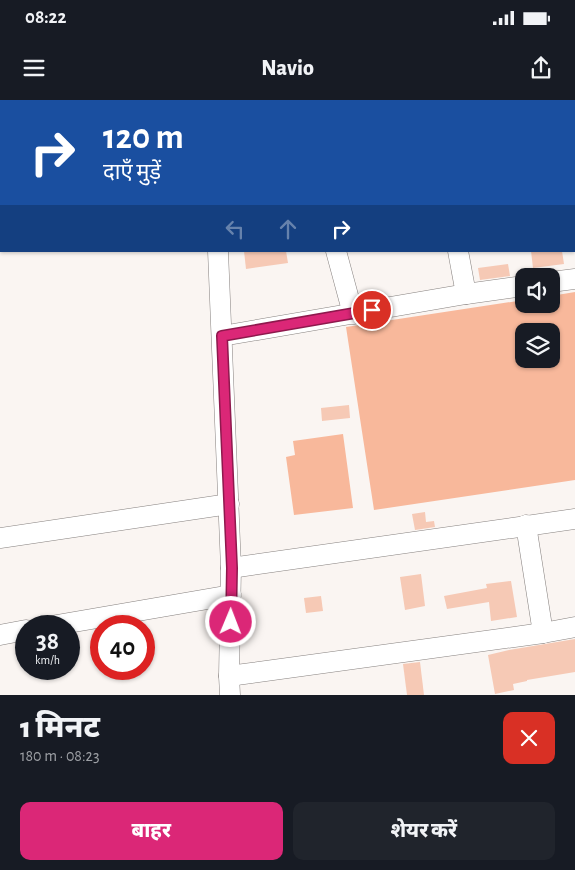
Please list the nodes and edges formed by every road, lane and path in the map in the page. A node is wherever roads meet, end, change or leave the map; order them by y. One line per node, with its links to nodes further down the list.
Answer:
1 (218, 252): 9 (street)
2 (336, 252): 8 (street)
3 (458, 252): 7 (street)
4 (575, 279): 5 (street)
5 (560, 281)
6 (515, 287): 7 (street)
7 (466, 294): 8 (street)
8 (353, 314): 9 (street)
9 (222, 336): 10 (street)
10 (229, 504): 13 (street); 14 (street)
11 (575, 519): 12 (street)
12 (526, 525): 14 (street); 19 (street)
13 (0, 538)
14 (232, 568): 15 (street)
15 (231, 596): 16 (street); 21 (street)
16 (80, 621)
17 (575, 627): 19 (street)
18 (15, 632): 20 (street)
19 (543, 633): 21 (street)
20 (0, 635)
21 (229, 685)

